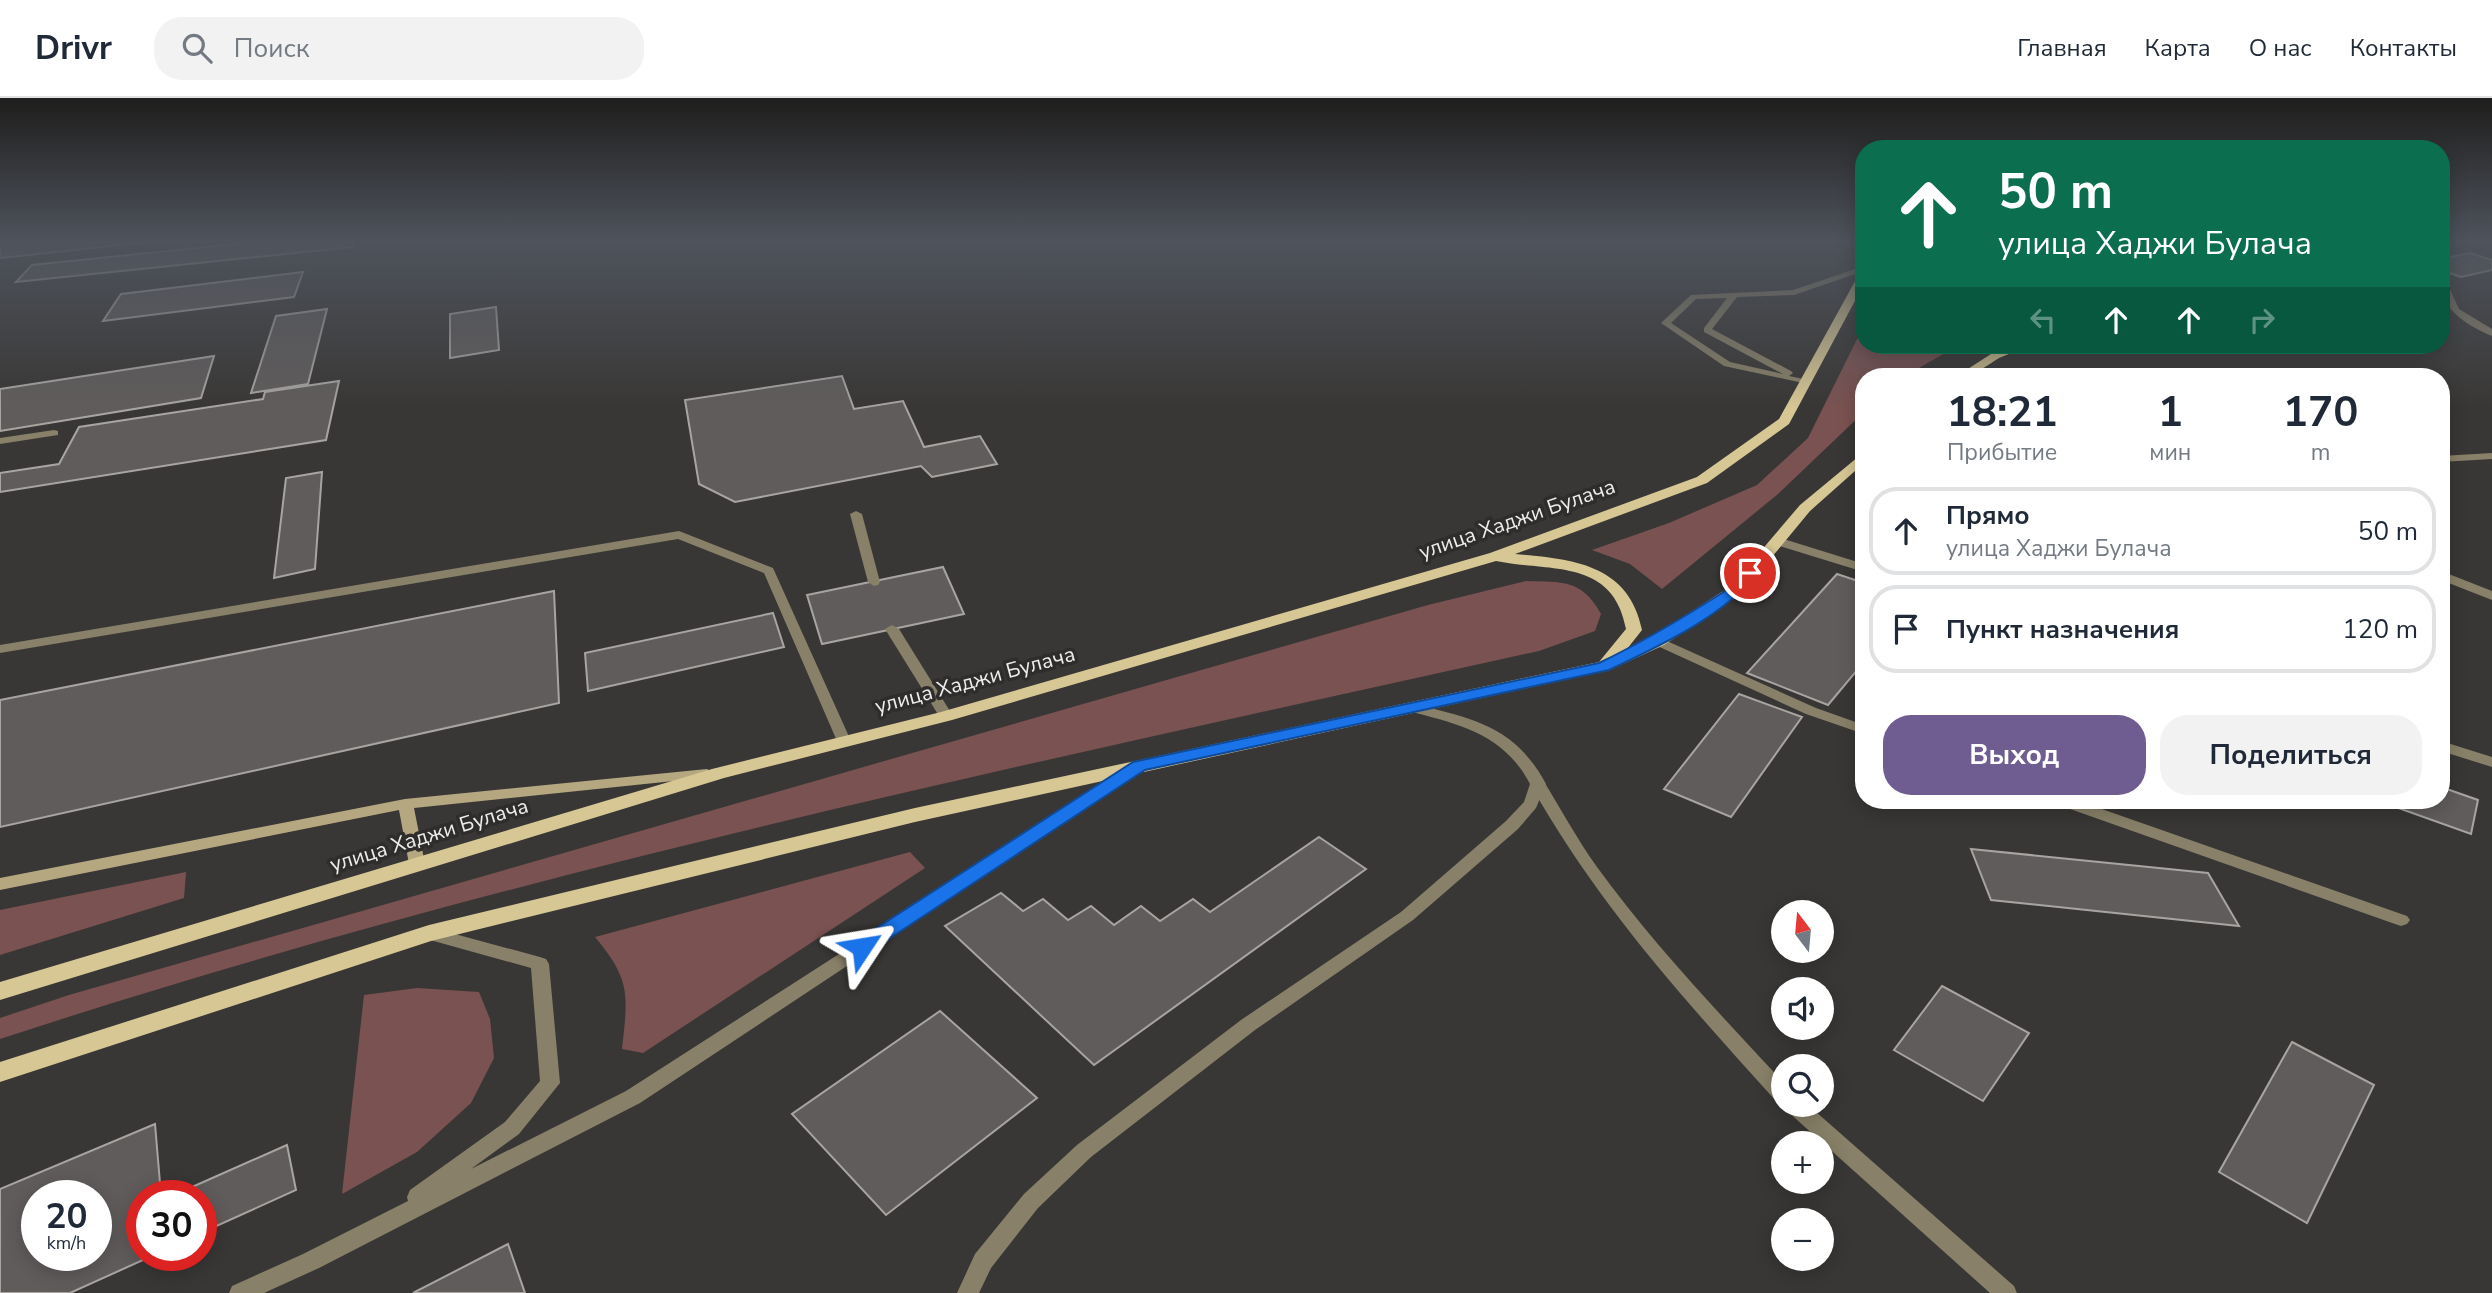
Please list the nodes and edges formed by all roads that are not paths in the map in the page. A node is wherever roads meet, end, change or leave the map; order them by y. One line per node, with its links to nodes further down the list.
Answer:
1 (1699, 297): 8 (street)
2 (1733, 297): 8 (street)
3 (1852, 297): 8 (main road, улица Хаджи Булача)
4 (2450, 298): 5 (street)
5 (2492, 333)
6 (2000, 354): 7 (main road)
7 (1976, 368)
8 (1805, 382): 16 (main road, улица Хаджи Булача)
9 (54, 433): 10 (street)
10 (0, 441)
11 (2492, 456): 12 (street)
12 (2450, 458)
13 (1855, 464): 15 (main road)
14 (856, 514): 19 (street)
15 (1777, 541): 17 (street); 22 (main road)
16 (1495, 556): 24 (main road); 26 (main road, улица Хаджи Булача)
17 (1855, 565)
18 (2450, 579): 20 (street)
19 (873, 582)
20 (2492, 596)
21 (892, 629): 26 (street)
22 (1658, 641): 24 (main road); 27 (street)
23 (0, 649): 28 (street)
24 (1604, 666): 25 (main road)
25 (1413, 708): 31 (main road); 33 (street)
26 (946, 716): 28 (main road, улица Хаджи Булача)
27 (1855, 727)
28 (844, 741): 32 (main road, улица Хаджи Булача)
29 (2450, 749): 30 (street)
30 (2492, 762)
31 (1139, 766): 39 (main road); 44 (street)
32 (719, 772): 34 (main road); 36 (main road, улица Хаджи Булача)
33 (1538, 784): 42 (street); 46 (street)
34 (405, 804): 36 (main road); 37 (main road)
35 (2086, 809): 38 (street)
36 (417, 864): 40 (main road, улица Хаджи Булача)
37 (0, 884)
38 (2401, 920)
39 (429, 933): 41 (main road); 44 (street)
40 (0, 991)
41 (0, 1072)
42 (1771, 1082)
43 (1808, 1117): 47 (street)
44 (311, 1261): 45 (street)
45 (240, 1293)
46 (968, 1293)
47 (2006, 1293)

